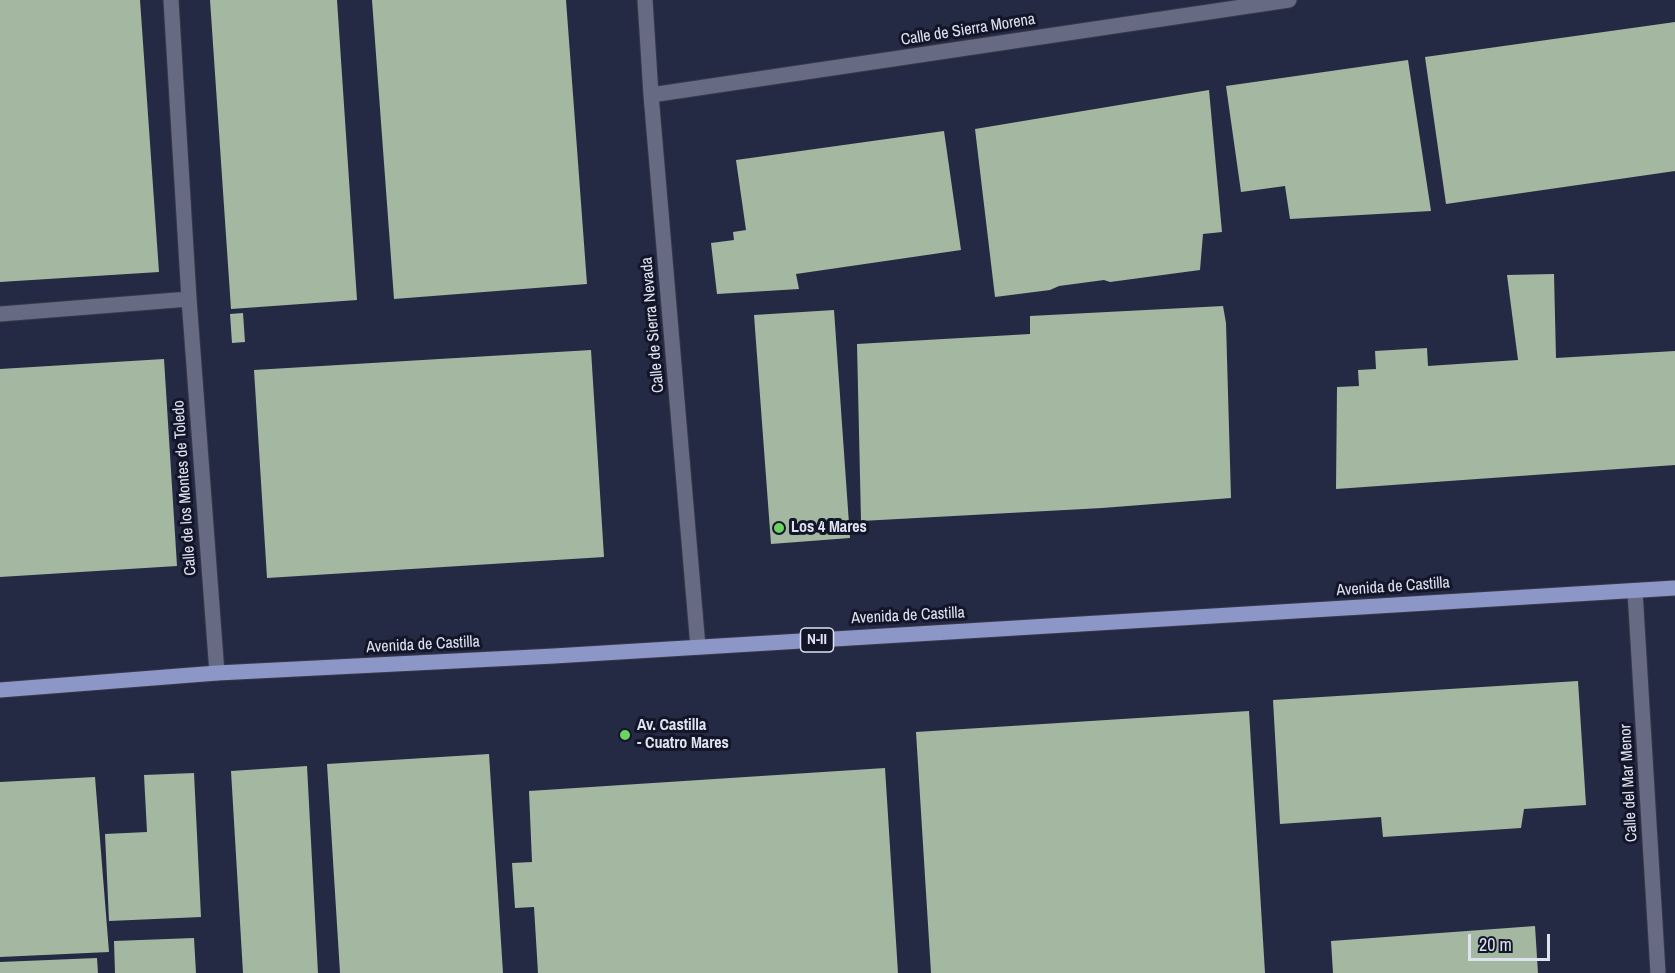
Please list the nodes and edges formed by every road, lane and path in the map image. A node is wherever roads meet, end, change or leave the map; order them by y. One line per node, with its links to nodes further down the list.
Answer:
1 (171, 0): 5 (street, Calle de los Montes de Toledo)
2 (645, 0): 4 (street, Calle de Sierra Nevada)
3 (1289, 0): 4 (street, Calle de Sierra Morena)
4 (651, 95): 9 (street, Calle de Sierra Nevada)
5 (189, 299): 6 (street); 10 (street, Calle de los Montes de Toledo)
6 (0, 314)
7 (1675, 588): 8 (main road, Avenida de Castilla / N-II)
8 (1635, 591): 9 (main road, Avenida de Castilla / N-II); 12 (street, Calle del Mar Menor)
9 (698, 647): 10 (main road, Avenida de Castilla / N-II)
10 (217, 674): 11 (main road, Avenida de Castilla / N-II)
11 (0, 690)
12 (1658, 973)

